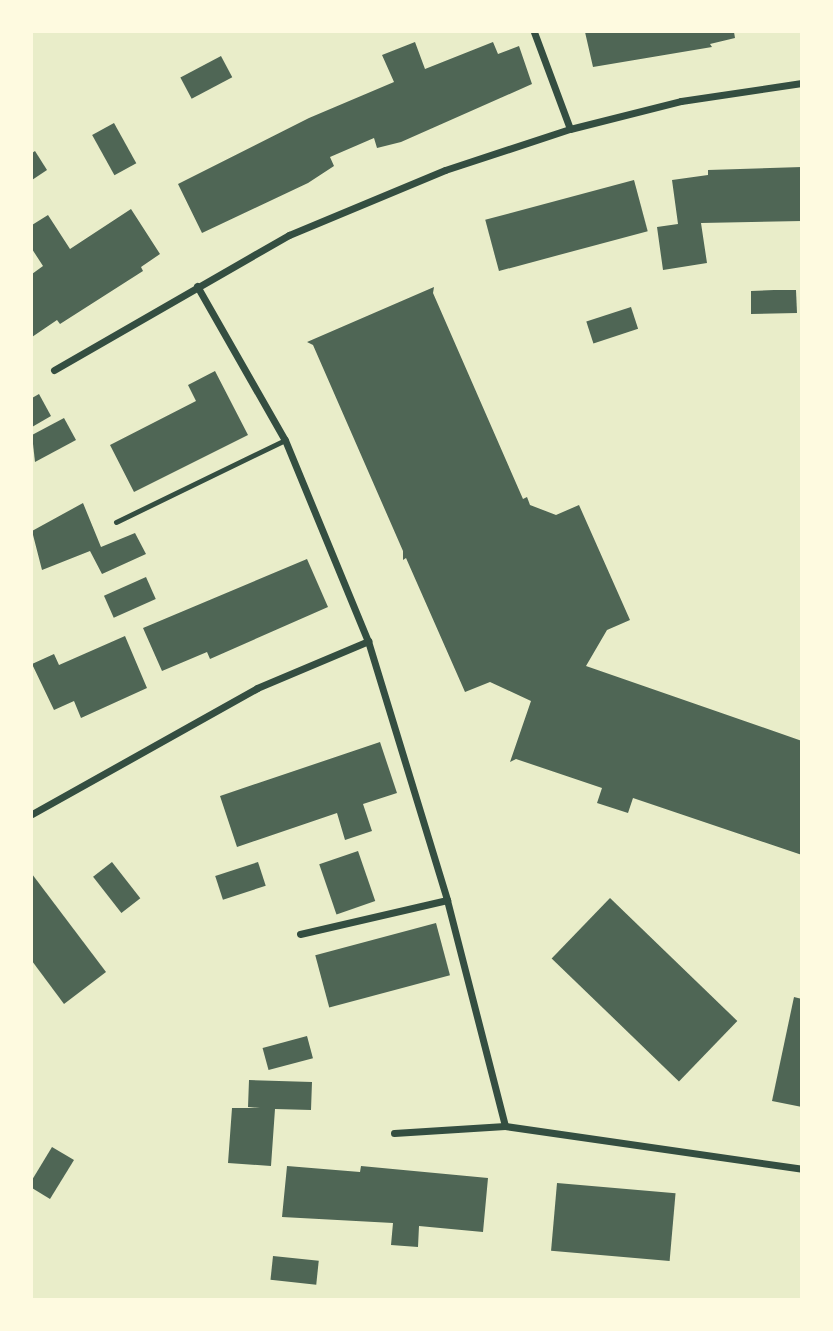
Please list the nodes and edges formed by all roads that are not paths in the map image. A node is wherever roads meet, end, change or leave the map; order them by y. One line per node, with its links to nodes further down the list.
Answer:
1 (534, 32): 3 (street)
2 (802, 83): 3 (street)
3 (570, 130): 4 (street)
4 (197, 286): 5 (street); 6 (street)
5 (54, 370)
6 (285, 440): 7 (lane); 8 (street)
7 (116, 522)
8 (368, 641): 9 (street); 10 (street)
9 (32, 814)
10 (447, 900): 11 (street); 12 (street)
11 (300, 934)
12 (505, 1126): 13 (street); 14 (street)
13 (394, 1133)
14 (802, 1169)

